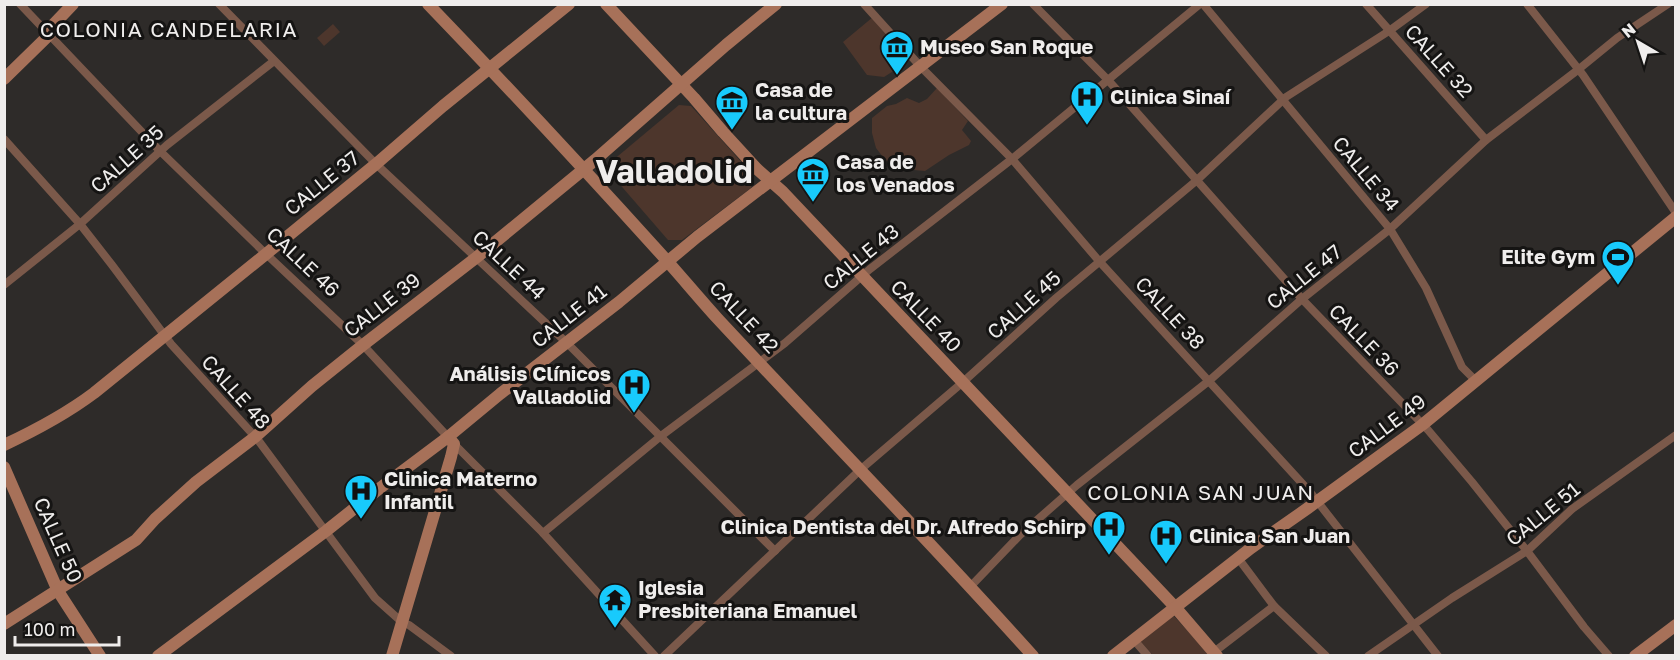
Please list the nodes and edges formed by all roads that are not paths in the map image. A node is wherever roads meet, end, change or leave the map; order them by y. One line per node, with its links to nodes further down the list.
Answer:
1 (20, 4): 17 (street, CALLE 46)
2 (73, 4): 17 (main road)
3 (219, 4): 18 (street, CALLE 44)
4 (428, 4): 20 (main road, CALLE 42)
5 (569, 4): 20 (main road, CALLE 37)
6 (606, 4): 24 (main road, CALLE 40)
7 (776, 4): 24 (main road, CALLE 39)
8 (864, 4): 19 (street, CALLE 38)
9 (1002, 4): 19 (main road, CALLE 41)
10 (1033, 4): 23 (street, CALLE 36)
11 (1202, 4): 23 (street, CALLE 43); 25 (street, CALLE 34)
12 (1366, 4): 16 (street, CALLE 32)
13 (1426, 4): 16 (street, CALLE 45)
14 (1527, 4): 21 (street)
15 (1668, 4): 21 (street, CALLE 47)
16 (1389, 31): 25 (street, CALLE 45); 27 (street, CALLE 32)
17 (49, 35): 22 (main road); 28 (street, CALLE 46)
18 (274, 61): 28 (street, CALLE 35); 30 (street, CALLE 44)
19 (921, 67): 29 (street, CALLE 38); 32 (main road, CALLE 41)
20 (491, 69): 30 (main road, CALLE 37); 31 (main road, CALLE 42)
21 (1579, 69): 27 (street, CALLE 47); 34 (street)
22 (4, 79)
23 (1108, 80): 29 (street, CALLE 43); 33 (street, CALLE 36)
24 (682, 85): 31 (main road, CALLE 39); 32 (main road, CALLE 40)
25 (1282, 100): 33 (street, CALLE 45); 36 (street, CALLE 34)
26 (4, 139): 35 (street, CALLE 48)
27 (1486, 140): 36 (street, CALLE 47)
28 (160, 152): 35 (street, CALLE 35); 37 (street, CALLE 46)
29 (1012, 159): 40 (street, CALLE 38); 41 (street, CALLE 43)
30 (376, 164): 37 (main road, CALLE 37); 38 (street, CALLE 44)
31 (583, 169): 38 (main road, CALLE 39); 39 (main road, CALLE 42)
32 (770, 181): 39 (main road, CALLE 41); 41 (main road, CALLE 40)
33 (1197, 181): 40 (street, CALLE 45); 43 (street, CALLE 36)
34 (1676, 215): 49 (main road, CALLE 49)
35 (80, 224): 42 (street, CALLE 35); 44 (street, CALLE 48)
36 (1390, 229): 43 (street, CALLE 47); 49 (street, CALLE 34)
37 (266, 254): 44 (main road, CALLE 37); 46 (street, CALLE 46)
38 (477, 257): 45 (street, CALLE 44); 46 (main road, CALLE 39)
39 (668, 261): 45 (main road, CALLE 41); 47 (main road, CALLE 42)
40 (1099, 261): 48 (street, CALLE 38); 50 (street, CALLE 45)
41 (862, 277): 47 (street, CALLE 43); 50 (main road, CALLE 40)
42 (4, 285)
43 (1302, 299): 48 (street, CALLE 47); 51 (street, CALLE 36)
44 (165, 336): 54 (street, CALLE 48); 56 (main road, CALLE 37)
45 (567, 343): 53 (street, CALLE 44); 55 (main road, CALLE 41)
46 (363, 345): 54 (main road, CALLE 39); 55 (street, CALLE 46)
47 (759, 363): 53 (street, CALLE 43); 58 (main road, CALLE 42)
48 (1209, 380): 59 (street, CALLE 47); 60 (street, CALLE 38)
49 (1476, 381): 51 (main road, CALLE 49)
50 (963, 382): 58 (street, CALLE 45); 59 (main road, CALLE 40)
51 (1422, 425): 60 (main road, CALLE 49); 64 (street, CALLE 36)
52 (1676, 435): 64 (street, CALLE 51)
53 (661, 436): 62 (street, CALLE 43); 63 (street, CALLE 44)
54 (255, 437): 61 (street, CALLE 48); 67 (main road, CALLE 39)
55 (451, 440): 61 (main road, CALLE 41); 62 (street, CALLE 46); 70 (main road)
56 (4, 445)
57 (4, 467): 67 (main road, CALLE 50)
58 (860, 470): 63 (street, CALLE 45); 66 (main road, CALLE 42)
59 (1068, 493): 66 (street, CALLE 47); 69 (main road, CALLE 40)
60 (1318, 501): 65 (main road, CALLE 49); 72 (street, CALLE 38)
61 (326, 531): 70 (street, CALLE 48); 77 (main road, CALLE 41)
62 (543, 533): 80 (street, CALLE 46)
63 (775, 551): 81 (street, CALLE 45)
64 (1527, 551): 72 (street, CALLE 51); 88 (street, CALLE 36)
65 (1238, 558): 68 (street); 69 (main road, CALLE 49)
66 (971, 586): 82 (main road, CALLE 42)
67 (58, 591): 71 (main road, CALLE 39); 76 (main road, CALLE 50)
68 (1274, 606): 75 (street); 85 (street)
69 (1174, 607): 74 (main road, CALLE 49); 75 (main road, CALLE 40)
70 (403, 623): 78 (main road); 79 (street, CALLE 48)
71 (4, 624)
72 (1413, 625): 86 (street, CALLE 51); 87 (street, CALLE 38)
73 (1676, 626): 89 (main road)
74 (1134, 640): 83 (main road, CALLE 49); 84 (street)
75 (1215, 654)
76 (100, 656)
77 (158, 656)
78 (392, 656)
79 (451, 656)
80 (655, 656)
81 (664, 656)
82 (1033, 656)
83 (1113, 656)
84 (1148, 656)
85 (1326, 656)
86 (1368, 656)
87 (1438, 656)
88 (1609, 656)
89 (1635, 656)

